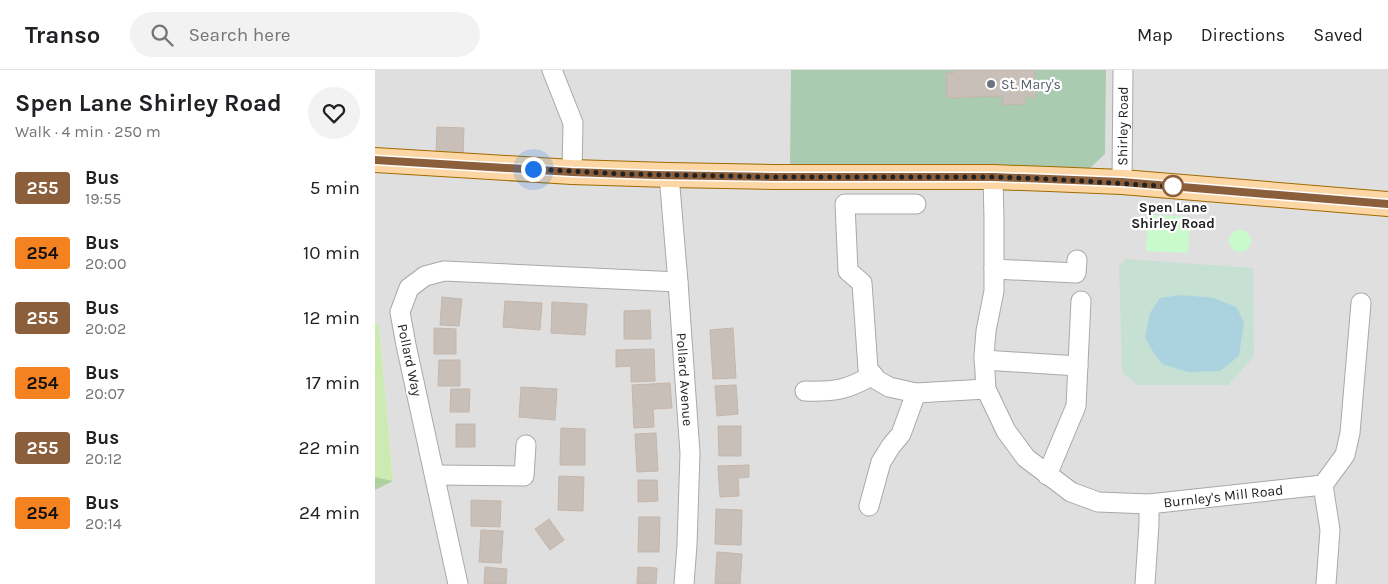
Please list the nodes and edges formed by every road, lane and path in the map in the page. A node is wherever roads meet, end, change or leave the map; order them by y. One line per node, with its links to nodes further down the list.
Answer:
1 (552, 70): 4 (street)
2 (1123, 70): 7 (street, Shirley Road)
3 (375, 160): 4 (main road)
4 (572, 172): 5 (main road)
5 (669, 175): 6 (main road); 12 (street, Pollard Avenue)
6 (993, 177): 7 (main road); 11 (street, Burnley's Mill Road)
7 (1122, 182): 9 (main road)
8 (916, 204): 17 (street)
9 (1388, 204)
10 (1077, 260): 11 (street)
11 (994, 269): 15 (street, Burnley's Mill Road)
12 (678, 282): 22 (street, Pollard Way); 28 (street, Pollard Avenue)
13 (1081, 301): 16 (street)
14 (1361, 303): 24 (street)
15 (984, 360): 16 (street); 18 (street, Burnley's Mill Road)
16 (1078, 366): 23 (street)
17 (873, 375): 19 (street); 20 (street)
18 (986, 389): 20 (street); 23 (street, Burnley's Mill Road)
19 (805, 391)
20 (915, 393): 26 (street)
21 (527, 445): 22 (street)
22 (435, 475): 27 (street, Pollard Way)
23 (1047, 475): 25 (street, Burnley's Mill Road)
24 (1323, 485): 25 (street, Burnley's Mill Road); 30 (street)
25 (1149, 504): 29 (street)
26 (869, 506)
27 (458, 584)
28 (684, 584)
29 (1145, 584)
30 (1326, 584)

